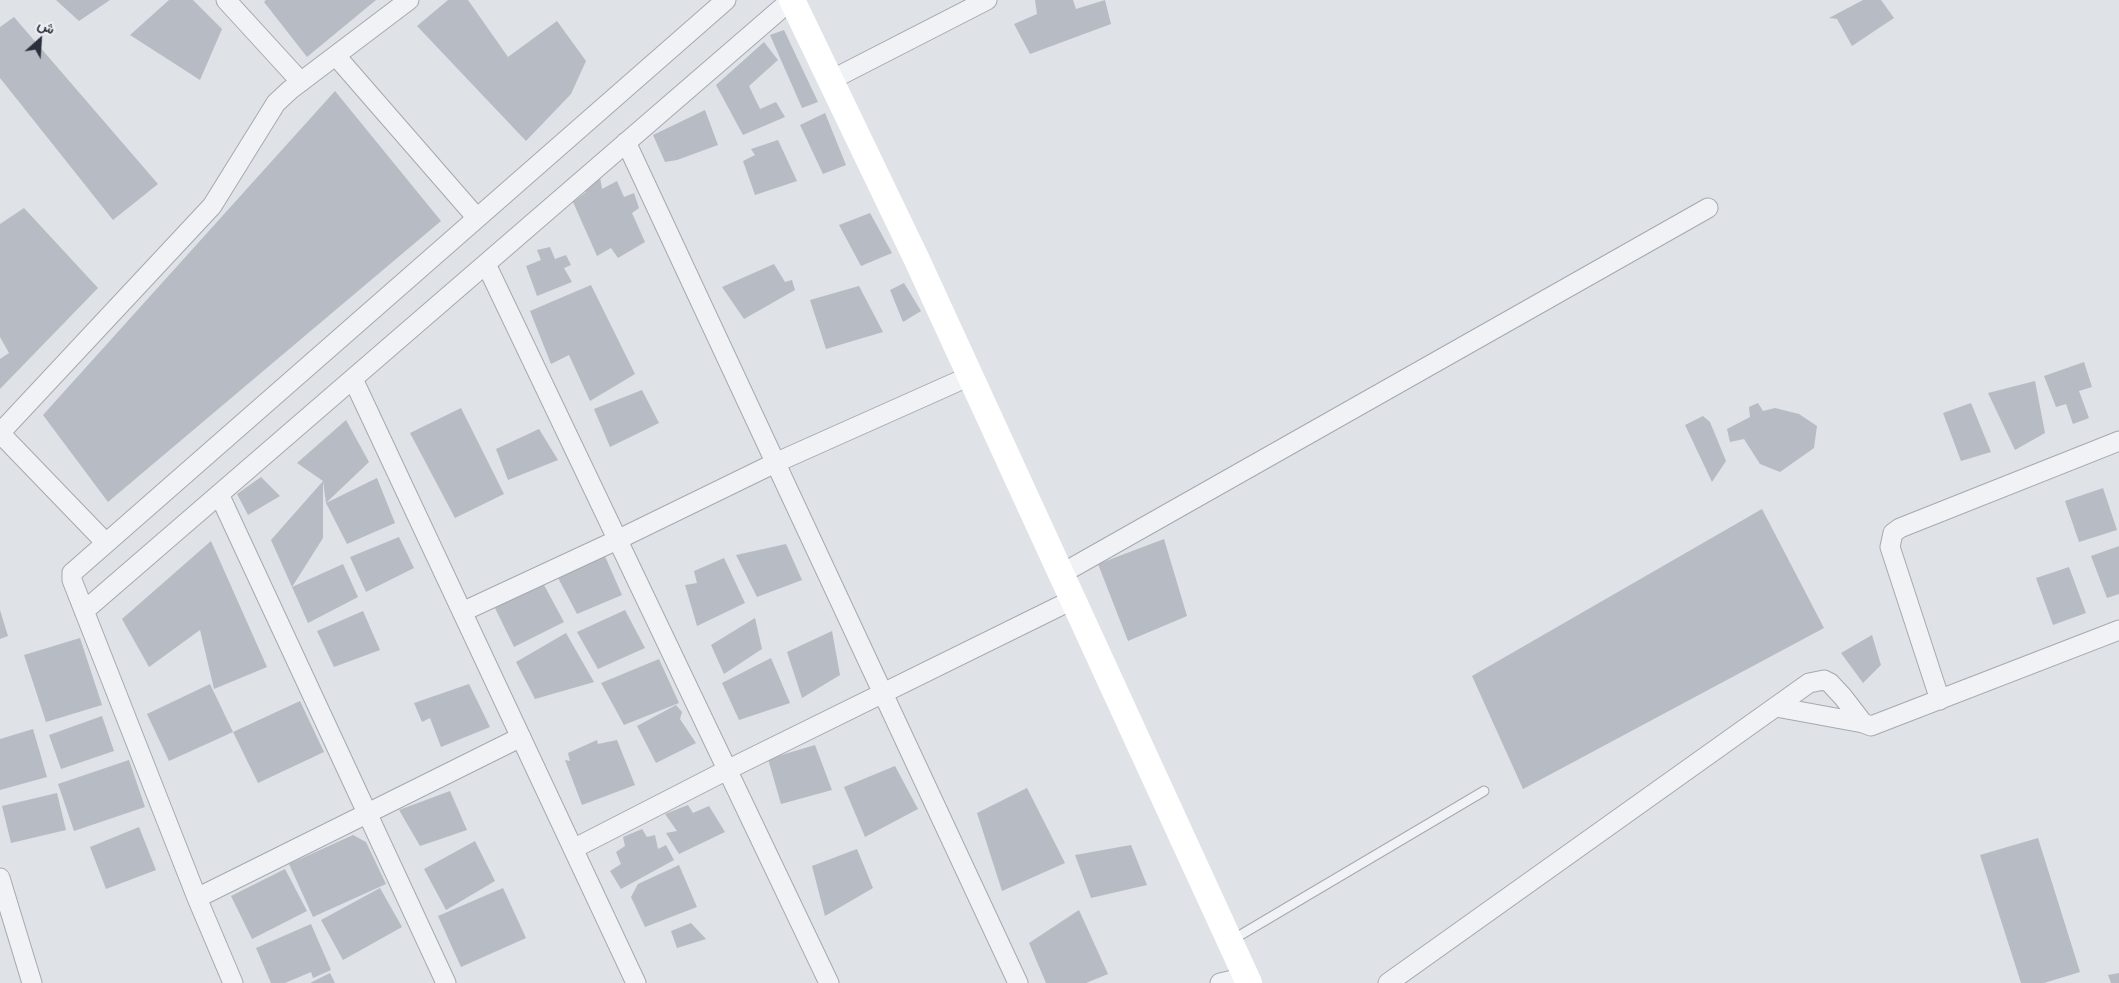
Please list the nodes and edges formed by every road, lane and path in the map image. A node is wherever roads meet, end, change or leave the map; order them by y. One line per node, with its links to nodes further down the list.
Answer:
1 (226, 0): 8 (street)
2 (409, 0): 6 (street)
3 (726, 0): 11 (street)
4 (792, 0): 7 (main road); 9 (street)
5 (987, 0): 7 (street)
6 (336, 56): 8 (street); 11 (street)
7 (831, 80): 13 (main road)
8 (301, 82): 15 (street)
9 (626, 142): 12 (street); 17 (street)
10 (1708, 208): 21 (street)
11 (477, 218): 20 (street)
12 (486, 264): 14 (street); 19 (street)
13 (970, 376): 17 (street); 21 (main road)
14 (353, 379): 18 (street); 24 (street)
15 (0, 433): 20 (street)
16 (2119, 441): 27 (street)
17 (776, 463): 19 (street); 26 (street)
18 (220, 494): 23 (street); 33 (street)
19 (617, 540): 24 (street); 31 (street)
20 (106, 543): 23 (street)
21 (1061, 574): 22 (main road)
22 (1072, 600): 26 (street); 37 (main road)
23 (84, 611): 36 (street)
24 (462, 612): 30 (street)
25 (2119, 630): 27 (street)
26 (883, 694): 31 (street); 44 (street)
27 (1940, 700): 29 (street)
28 (1776, 707): 29 (street); 29 (street); 46 (street)
29 (1863, 724)
30 (521, 737): 33 (street); 34 (street)
31 (727, 770): 34 (street); 43 (street)
32 (1484, 791): 37 (lane)
33 (367, 813): 36 (street); 41 (street)
34 (573, 849): 42 (street)
35 (0, 878): 39 (street)
36 (197, 898): 40 (street)
37 (1230, 941): 38 (main road)
38 (1248, 980): 45 (street)
39 (32, 983)
40 (233, 983)
41 (446, 983)
42 (636, 983)
43 (829, 983)
44 (1018, 983)
45 (1220, 983)
46 (1388, 983)

